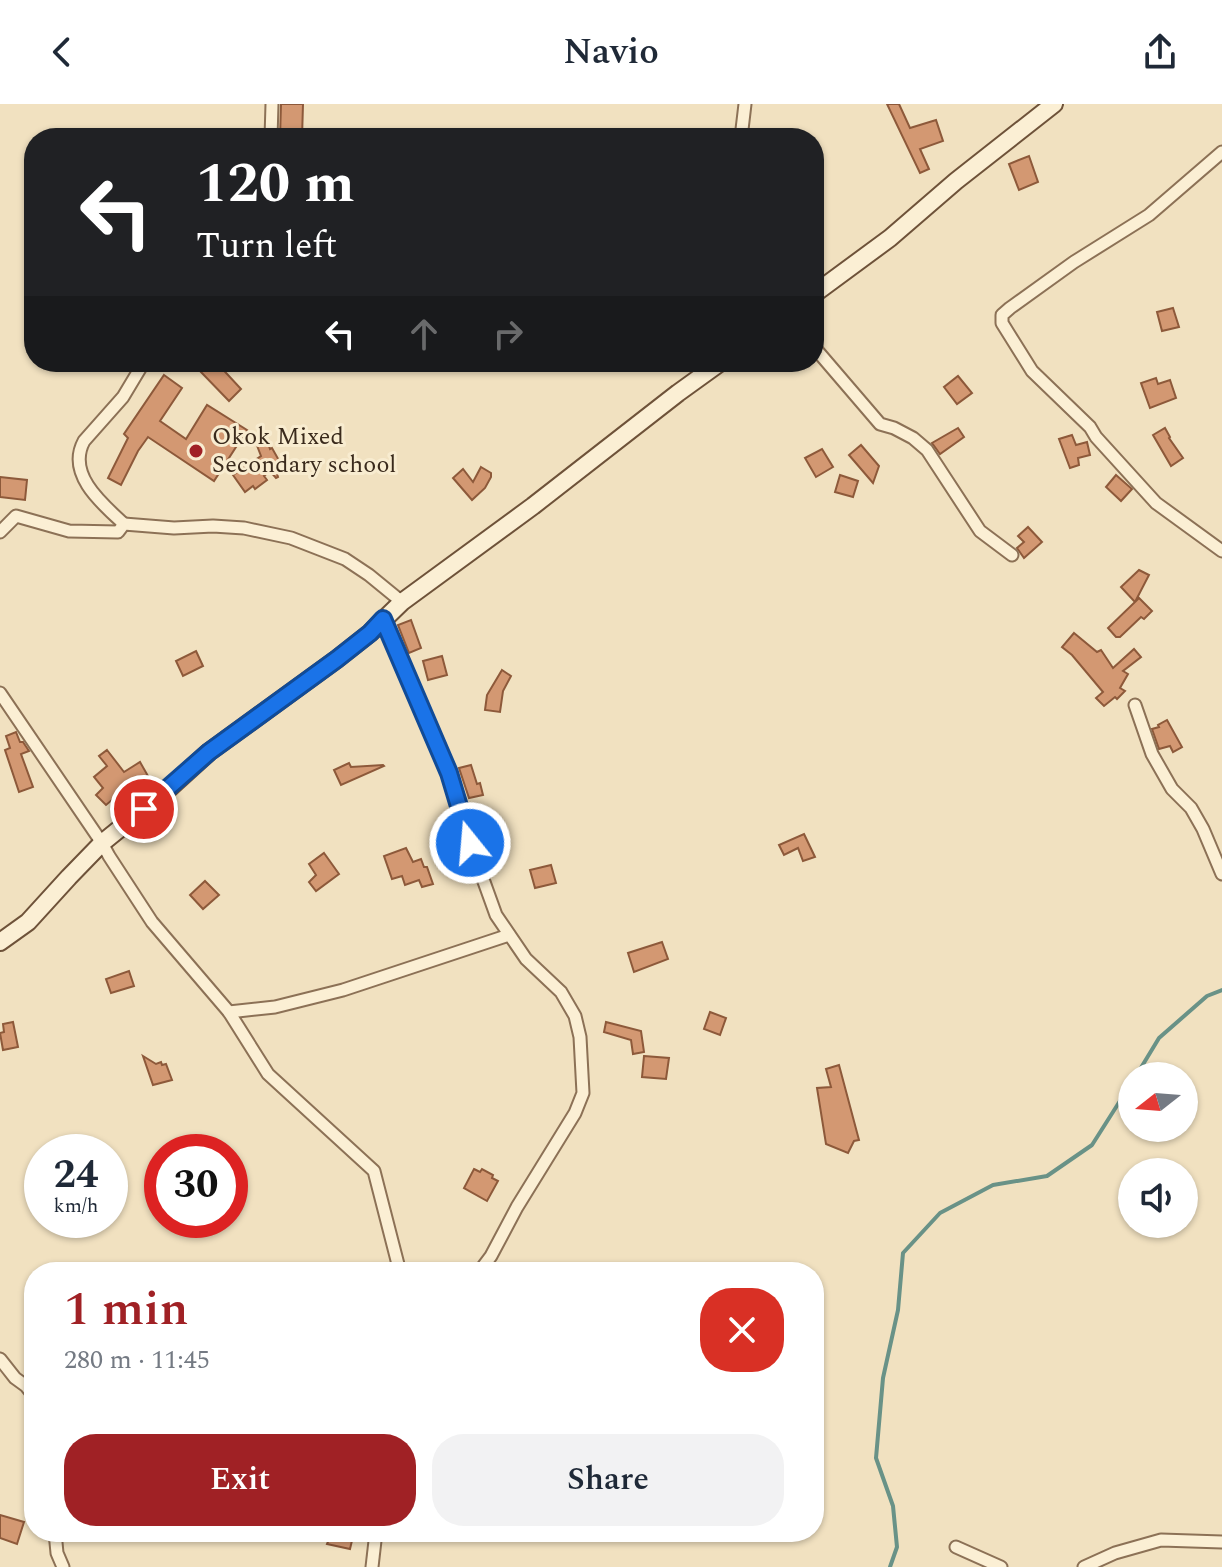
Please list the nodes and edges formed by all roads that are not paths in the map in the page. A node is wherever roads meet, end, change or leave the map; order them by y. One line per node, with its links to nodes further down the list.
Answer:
1 (272, 104): 4 (street)
2 (745, 104): 5 (street)
3 (1054, 104): 7 (street)
4 (271, 128)
5 (742, 128)
6 (1222, 152): 13 (street)
7 (824, 287)
8 (824, 359): 14 (street)
9 (138, 372): 11 (street)
10 (707, 372): 15 (street)
11 (124, 524): 12 (street); 15 (street)
12 (0, 532)
13 (1222, 551)
14 (1012, 555)
15 (402, 602): 16 (street)
16 (383, 619): 19 (street); 21 (street)
17 (0, 693): 19 (street)
18 (1135, 705): 20 (street)
19 (102, 843): 22 (street); 23 (street)
20 (1222, 874)
21 (509, 935): 23 (street); 25 (street)
22 (0, 942)
23 (229, 1012): 24 (street)
24 (397, 1262)
25 (486, 1262)
26 (0, 1359): 27 (street)
27 (24, 1385)
28 (56, 1542): 32 (street)
29 (375, 1542): 33 (street)
30 (1222, 1542): 35 (street)
31 (956, 1547): 34 (street)
32 (63, 1567)
33 (372, 1567)
34 (1001, 1567)
35 (1084, 1567)

